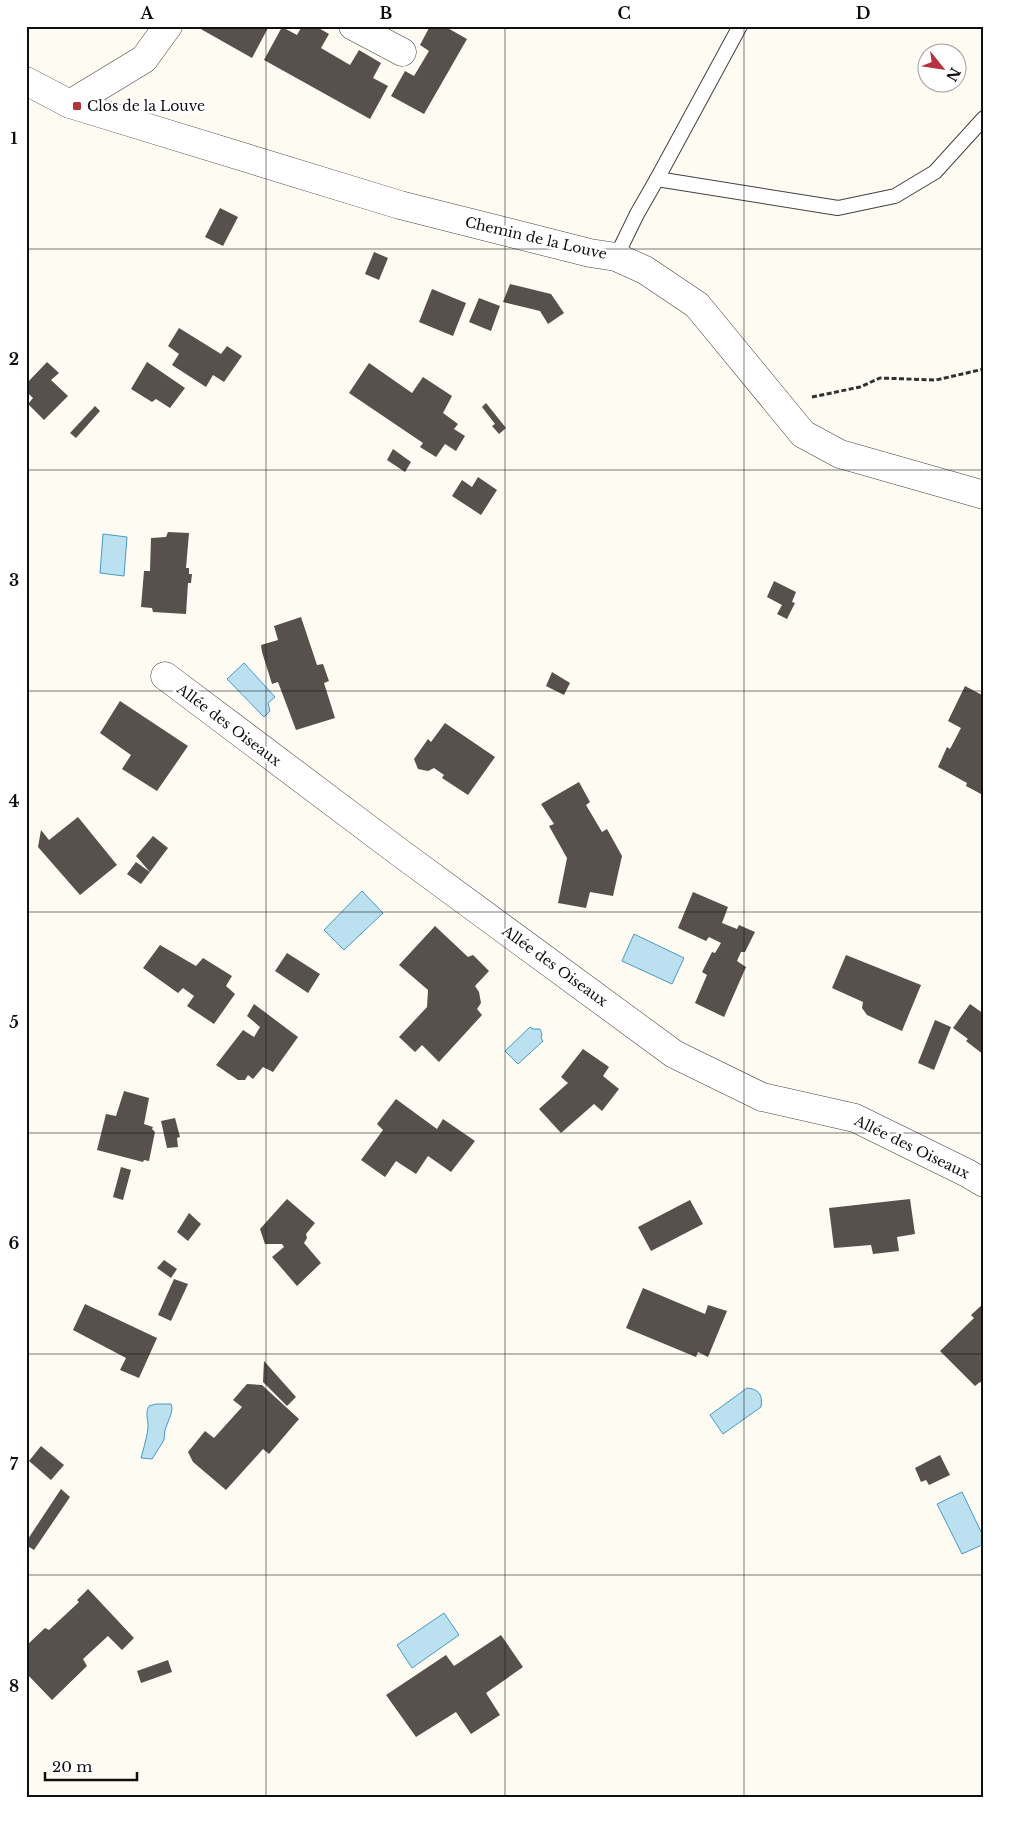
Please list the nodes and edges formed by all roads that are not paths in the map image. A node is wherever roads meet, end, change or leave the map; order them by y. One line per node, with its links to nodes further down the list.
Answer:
1 (168, 26): 6 (street)
2 (353, 26): 4 (street)
3 (740, 26): 8 (lane)
4 (402, 52)
5 (26, 81): 6 (street, Chemin de la Louve)
6 (70, 104): 9 (street, Chemin de la Louve)
7 (984, 118): 8 (lane)
8 (657, 179): 9 (lane)
9 (616, 257): 10 (street, Chemin de la Louve)
10 (984, 495)
11 (165, 676): 12 (street, Allée des Oiseaux)
12 (984, 1184)

